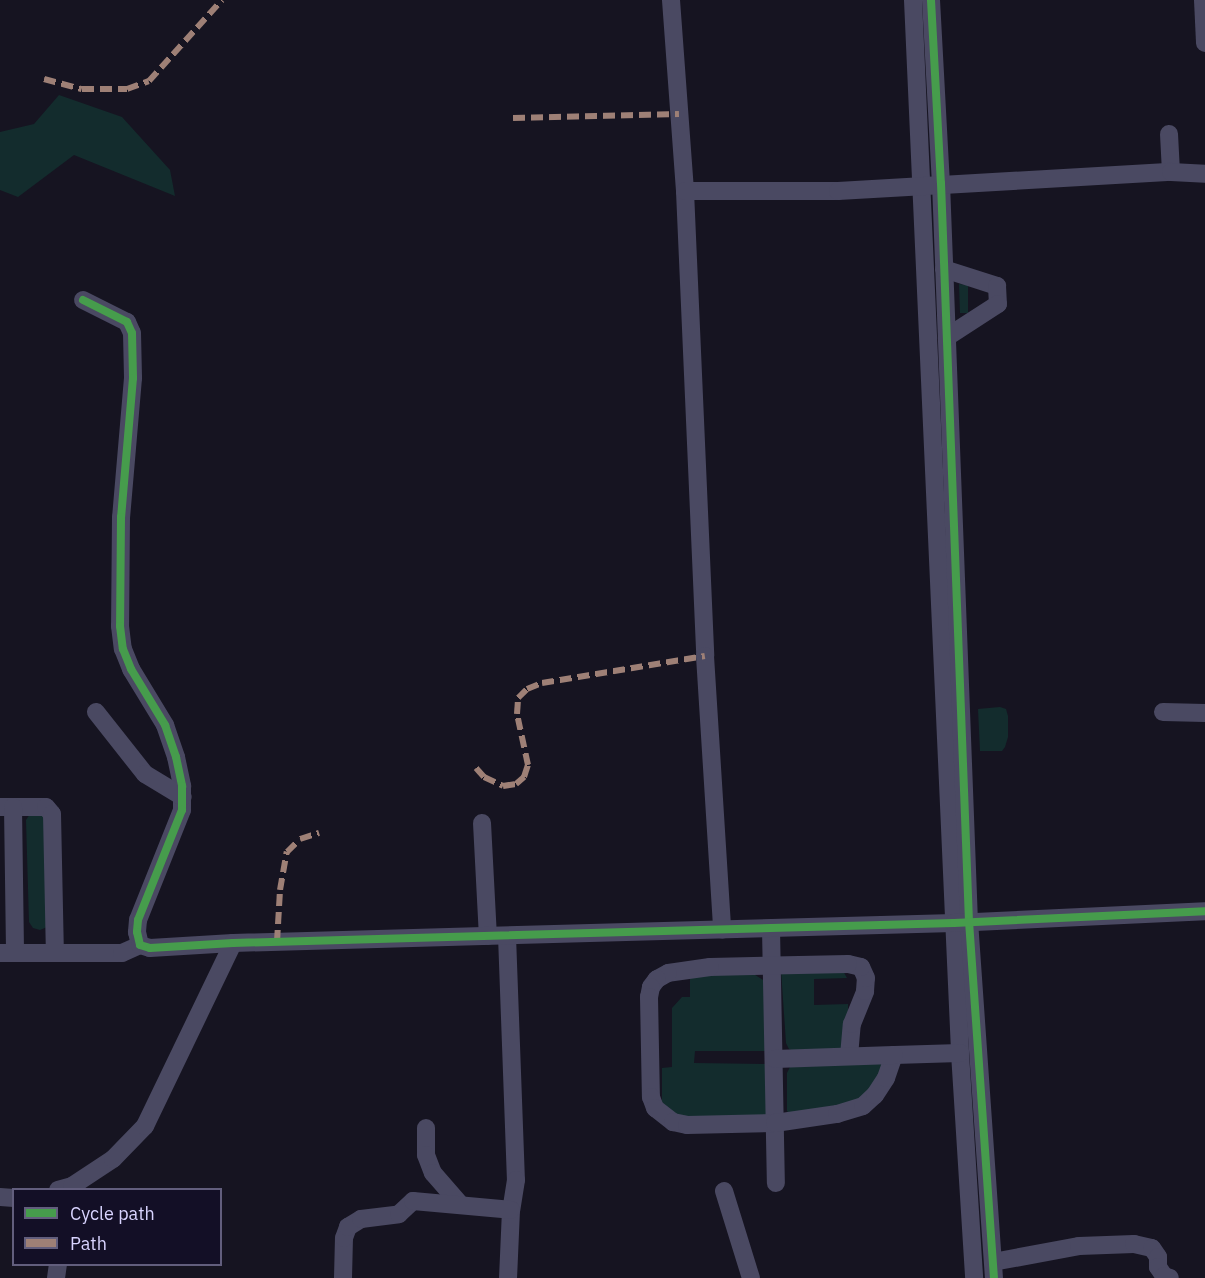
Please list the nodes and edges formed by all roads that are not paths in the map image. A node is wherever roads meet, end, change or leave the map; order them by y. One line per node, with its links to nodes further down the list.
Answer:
1 (671, 0): 11 (street)
2 (913, 0): 10 (street)
3 (931, 0): 9 (street)
4 (1203, 0): 5 (street)
5 (1205, 43)
6 (1169, 134): 7 (street)
7 (1171, 172): 8 (street); 9 (street)
8 (1205, 174)
9 (941, 183): 10 (street); 12 (street)
10 (921, 185): 11 (street); 22 (street)
11 (685, 191): 23 (street)
12 (944, 269): 14 (street); 14 (street)
13 (83, 300): 18 (street)
14 (947, 338): 22 (street)
15 (96, 712): 18 (street)
16 (1163, 712): 17 (street)
17 (1205, 713)
18 (183, 797): 28 (street)
19 (6, 807): 29 (street); 30 (street)
20 (482, 823): 25 (street)
21 (1205, 911): 22 (street)
22 (962, 922): 24 (street); 32 (street); 43 (street)
23 (722, 929): 24 (street); 26 (street)
24 (771, 929): 31 (street)
25 (488, 936): 26 (street); 27 (street)
26 (507, 936): 42 (street)
27 (233, 943): 28 (street); 39 (street)
28 (140, 945): 30 (street)
29 (8, 953): 30 (street)
30 (55, 953)
31 (772, 965): 34 (street); 35 (street); 36 (street)
32 (960, 1053): 33 (street); 47 (street)
33 (894, 1055): 34 (street); 36 (street)
34 (849, 1056): 35 (street)
35 (775, 1059): 36 (street)
36 (775, 1123): 38 (street)
37 (426, 1128): 41 (street)
38 (776, 1183)
39 (67, 1188)
40 (724, 1191): 46 (street)
41 (460, 1204): 42 (street); 44 (street)
42 (511, 1210): 45 (street)
43 (994, 1270): 48 (street)
44 (343, 1278)
45 (508, 1278)
46 (751, 1278)
47 (974, 1278)
48 (1170, 1278)

